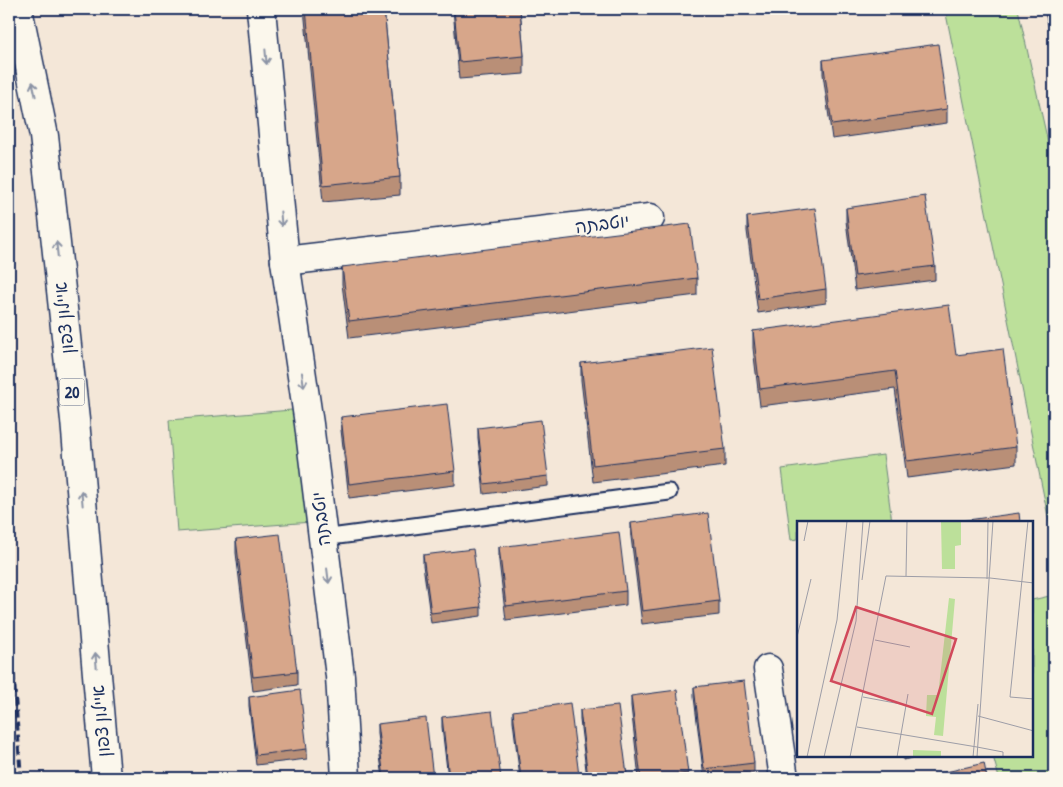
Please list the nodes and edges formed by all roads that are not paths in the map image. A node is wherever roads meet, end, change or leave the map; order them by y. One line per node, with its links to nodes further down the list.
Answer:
1 (18, 9): 8 (main road, איילון צפון / 20, one-way to 1)
2 (261, 9): 4 (main road, יוטבתה, one-way to 4)
3 (650, 218): 4 (main road, יוטבתה)
4 (285, 262): 6 (main road, יוטבתה, one-way to 6)
5 (669, 492): 6 (lane)
6 (323, 538): 9 (main road, יוטבתה, one-way to 9)
7 (768, 670): 10 (main road)
8 (106, 778)
9 (346, 778)
10 (784, 778)

